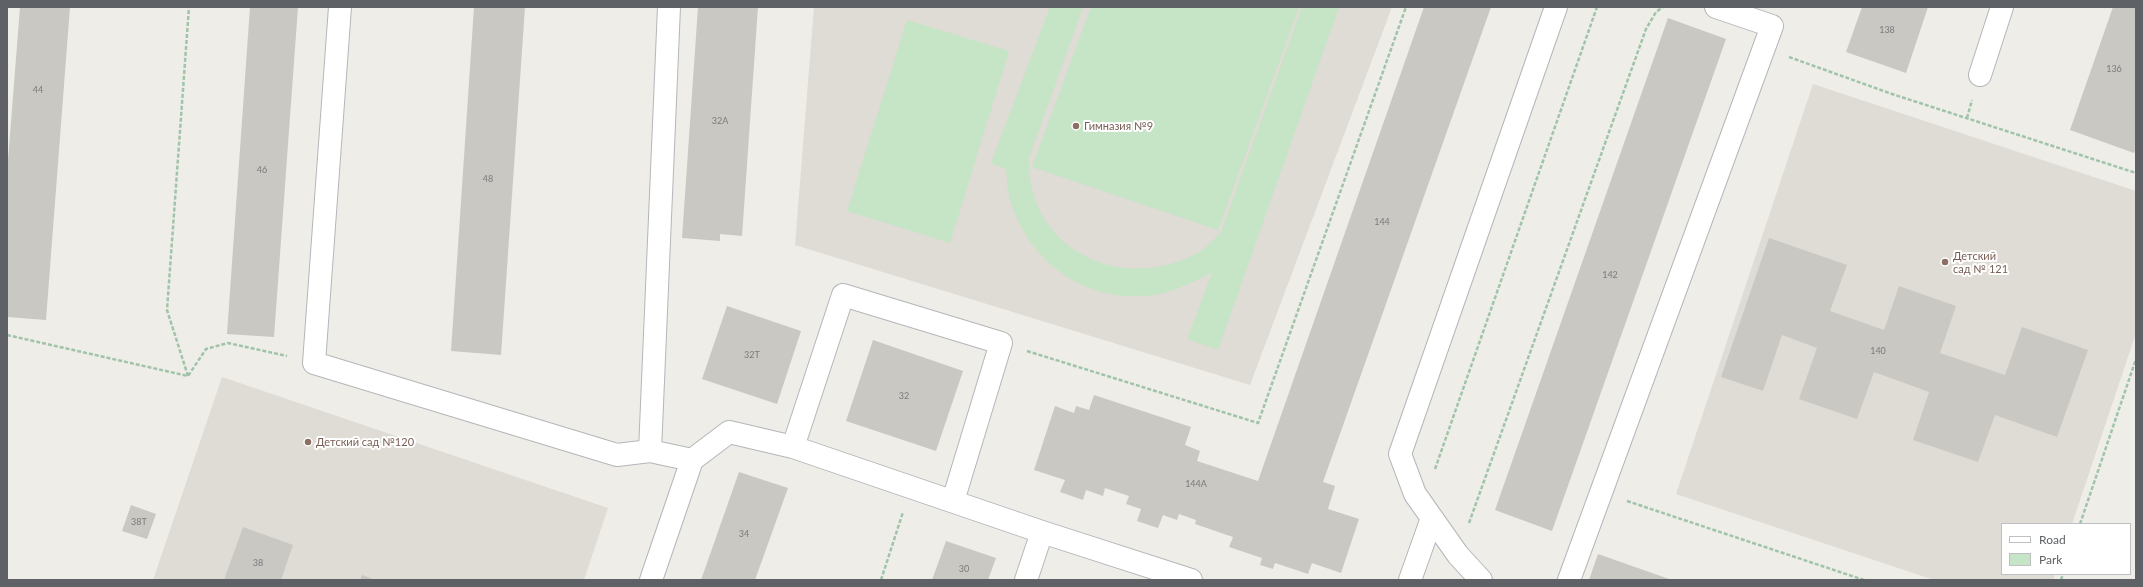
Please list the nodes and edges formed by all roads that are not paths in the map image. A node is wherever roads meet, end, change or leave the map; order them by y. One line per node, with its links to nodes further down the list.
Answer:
1 (340, 7): 8 (lane)
2 (669, 7): 8 (lane)
3 (1556, 7): 11 (lane)
4 (1716, 7): 18 (lane)
5 (2002, 7): 6 (lane)
6 (1980, 75)
7 (793, 447): 9 (lane); 10 (lane); 10 (lane)
8 (650, 451): 9 (lane)
9 (692, 460): 13 (lane)
10 (953, 501): 12 (lane)
11 (1427, 512): 16 (lane); 17 (lane)
12 (1042, 532): 14 (lane); 15 (lane)
13 (651, 580)
14 (1026, 580)
15 (1191, 580)
16 (1410, 580)
17 (1481, 580)
18 (1569, 580)

